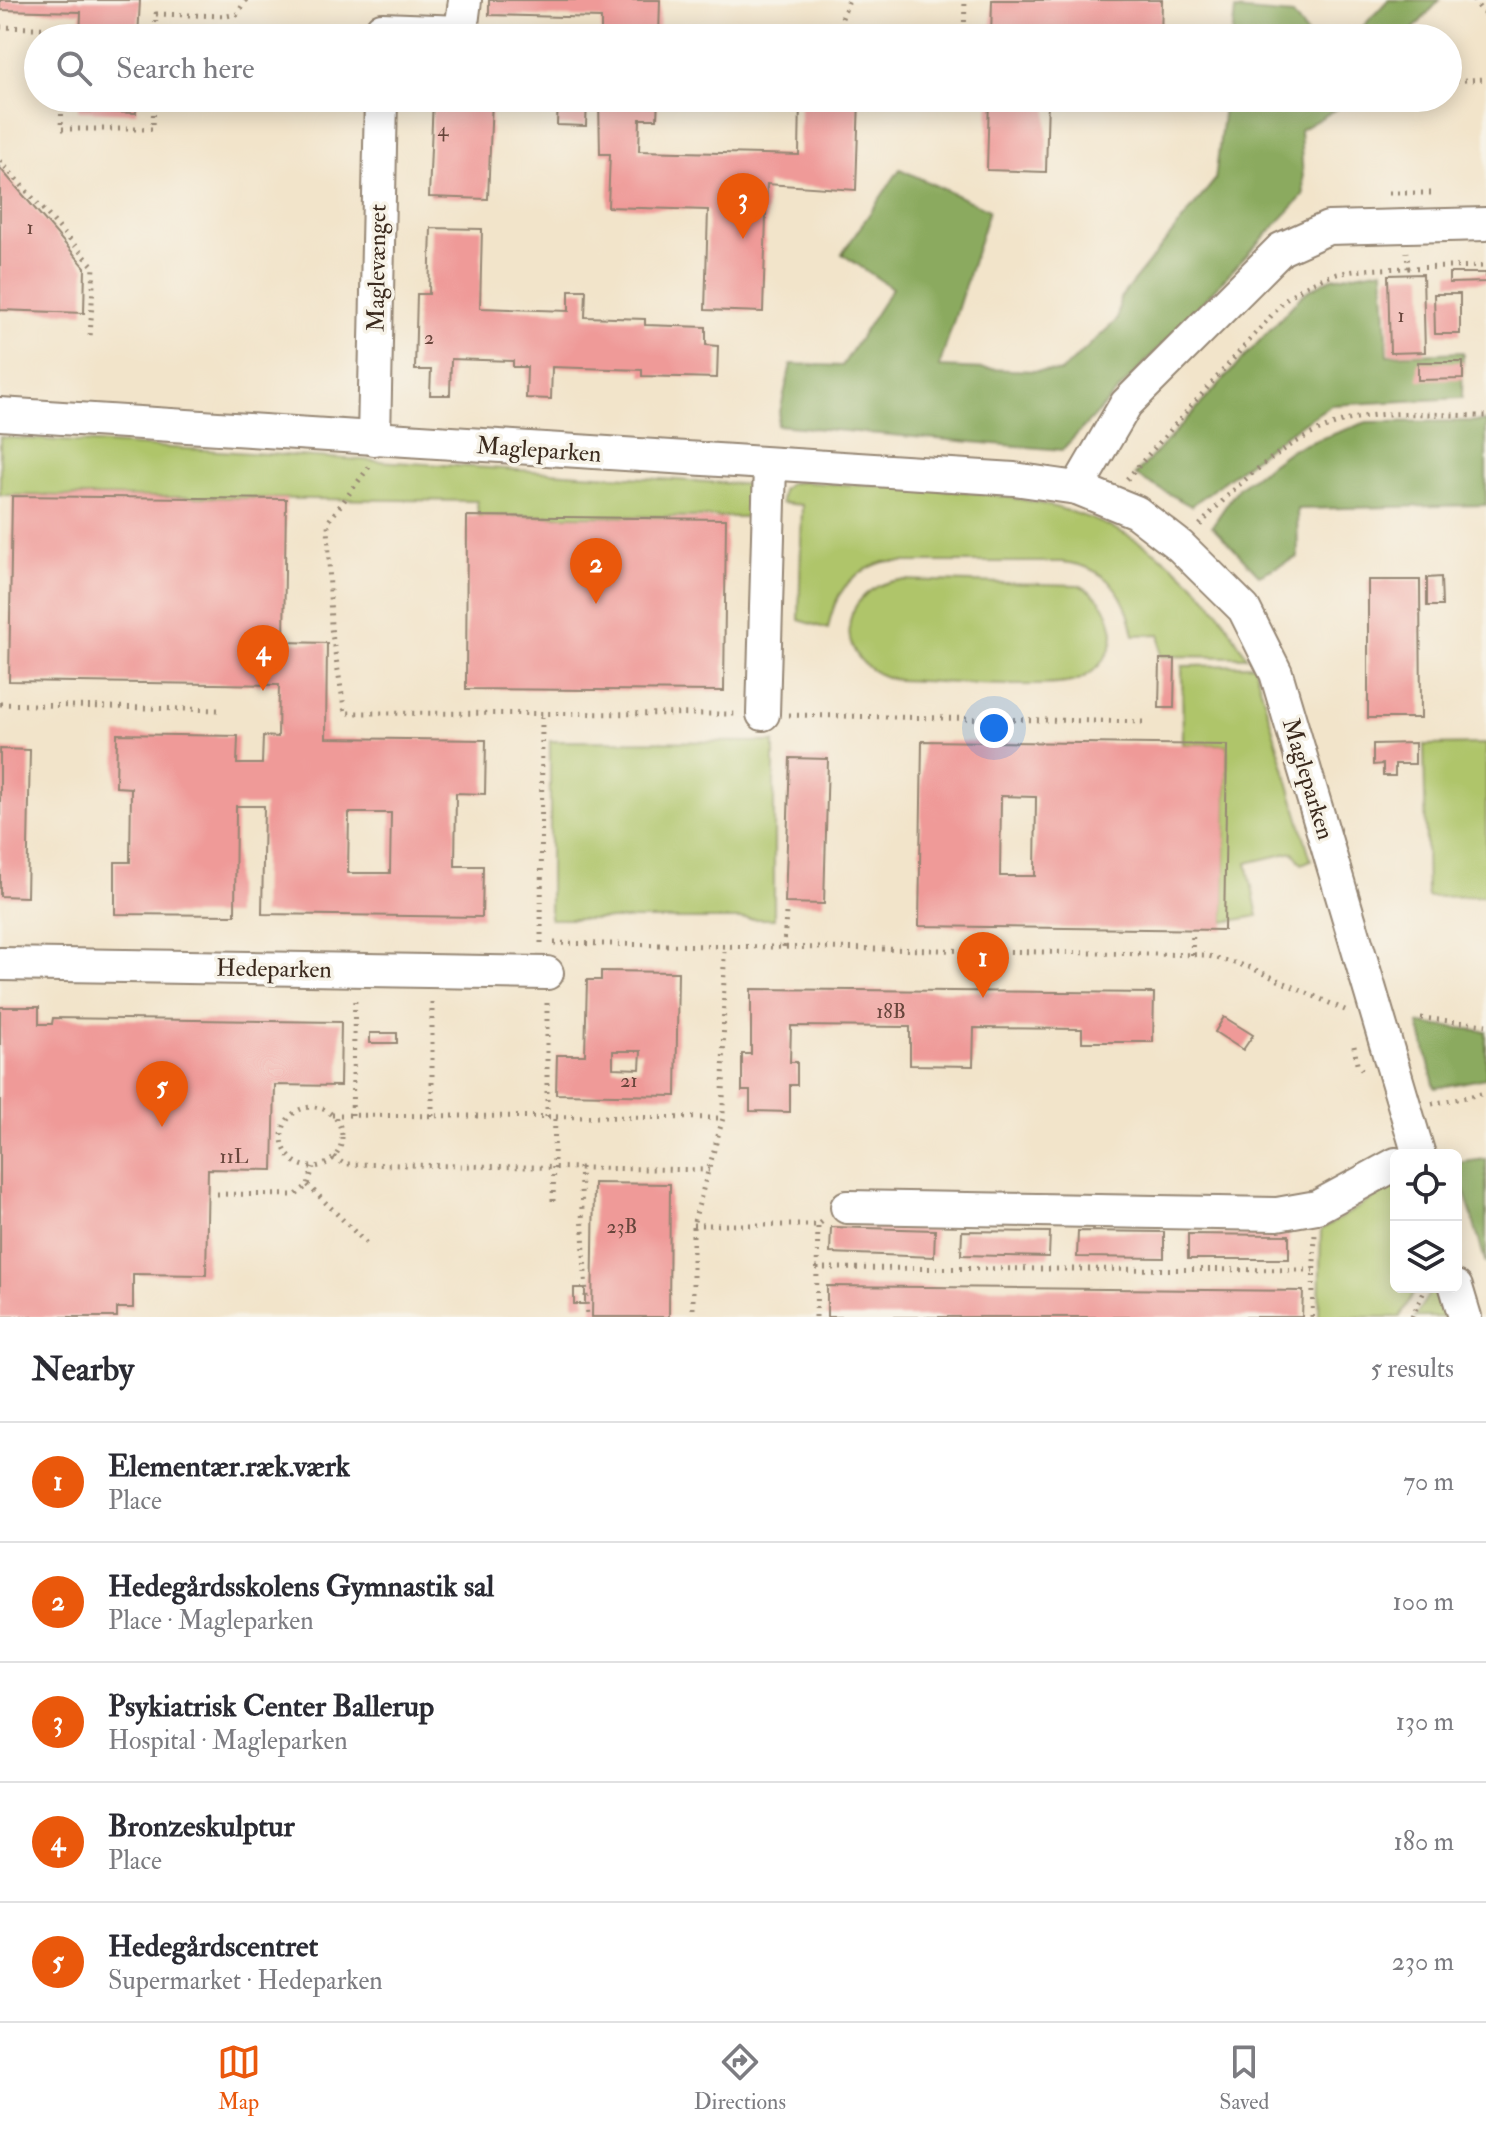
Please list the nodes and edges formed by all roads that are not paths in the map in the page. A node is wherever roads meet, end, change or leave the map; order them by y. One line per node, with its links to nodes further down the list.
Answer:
1 (465, 0): 2 (street)
2 (462, 24)
3 (381, 112): 6 (street, Maglevænget)
4 (1486, 224): 8 (street)
5 (0, 414): 6 (street, Magleparken)
6 (374, 439): 7 (street, Magleparken)
7 (770, 465): 8 (street, Magleparken); 9 (street)
8 (1077, 488): 12 (street, Magleparken)
9 (763, 714)
10 (548, 953): 11 (street, Hedeparken)
11 (0, 964)
12 (1417, 1149)
13 (1390, 1167): 14 (street)
14 (847, 1207)
15 (1458, 1293): 16 (street)
16 (1465, 1317)

